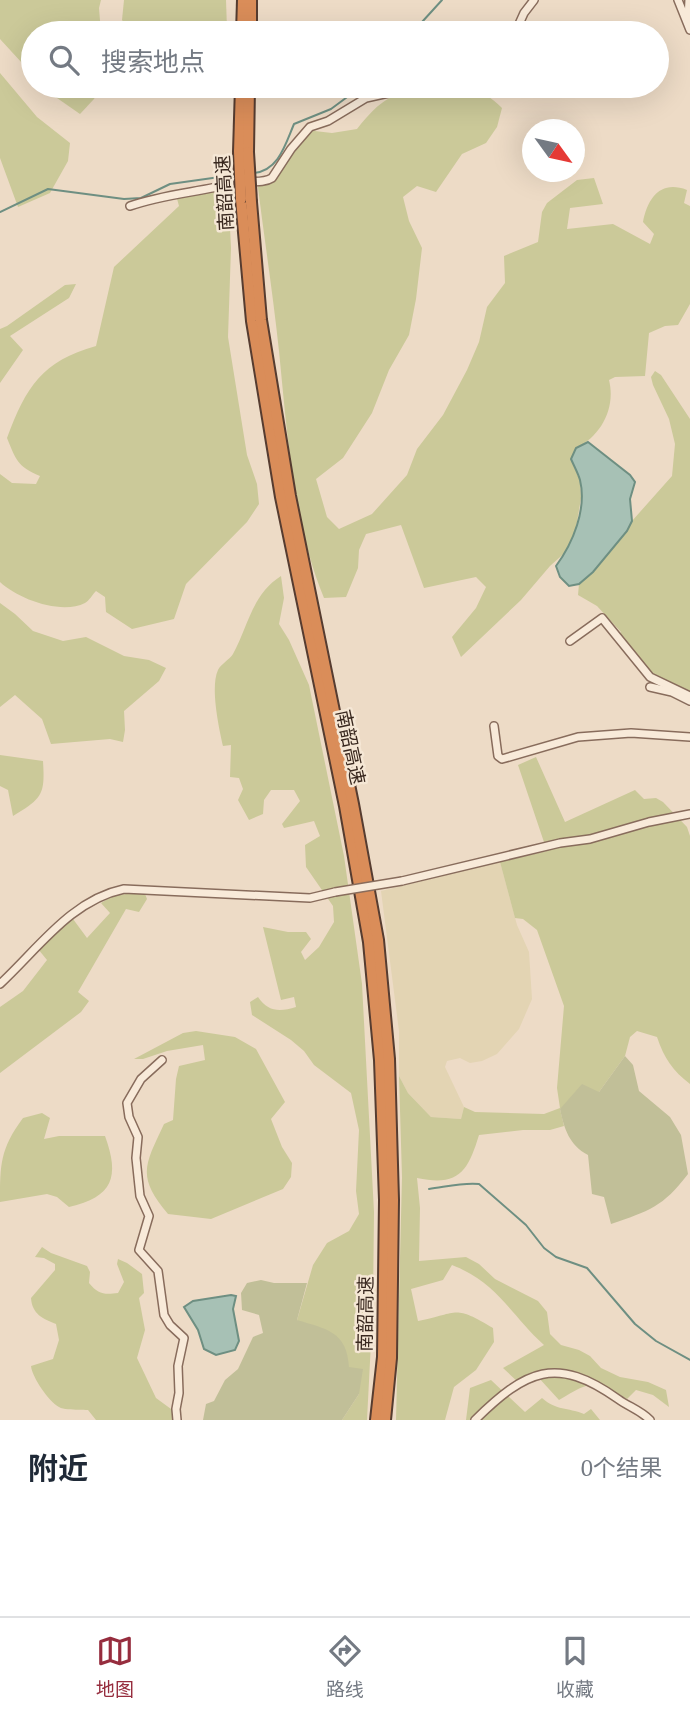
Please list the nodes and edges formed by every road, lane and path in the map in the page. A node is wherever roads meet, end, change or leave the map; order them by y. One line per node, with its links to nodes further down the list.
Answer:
1 (243, 0): 6 (highway)
2 (251, 0): 7 (highway)
3 (534, 0): 8 (street)
4 (678, 0): 9 (street)
5 (689, 0): 9 (street)
6 (242, 21)
7 (251, 21)
8 (520, 21)
9 (689, 27)
10 (241, 98): 13 (highway, 南韶高速)
11 (248, 98): 13 (highway, 南韶高速)
12 (366, 98): 15 (street)
13 (243, 152): 14 (highway, 南韶高速, bridge)
14 (246, 200): 26 (highway, 南韶高速); 27 (highway, 南韶高速)
15 (130, 206)
16 (570, 641): 18 (street)
17 (650, 687): 19 (street)
18 (690, 696)
19 (690, 701)
20 (494, 726): 21 (street)
21 (690, 737)
22 (690, 814): 23 (street, bridge)
23 (0, 984)
24 (162, 1060): 25 (street)
25 (177, 1420)
26 (376, 1420)
27 (385, 1420)
28 (475, 1420): 29 (street)
29 (650, 1420)

